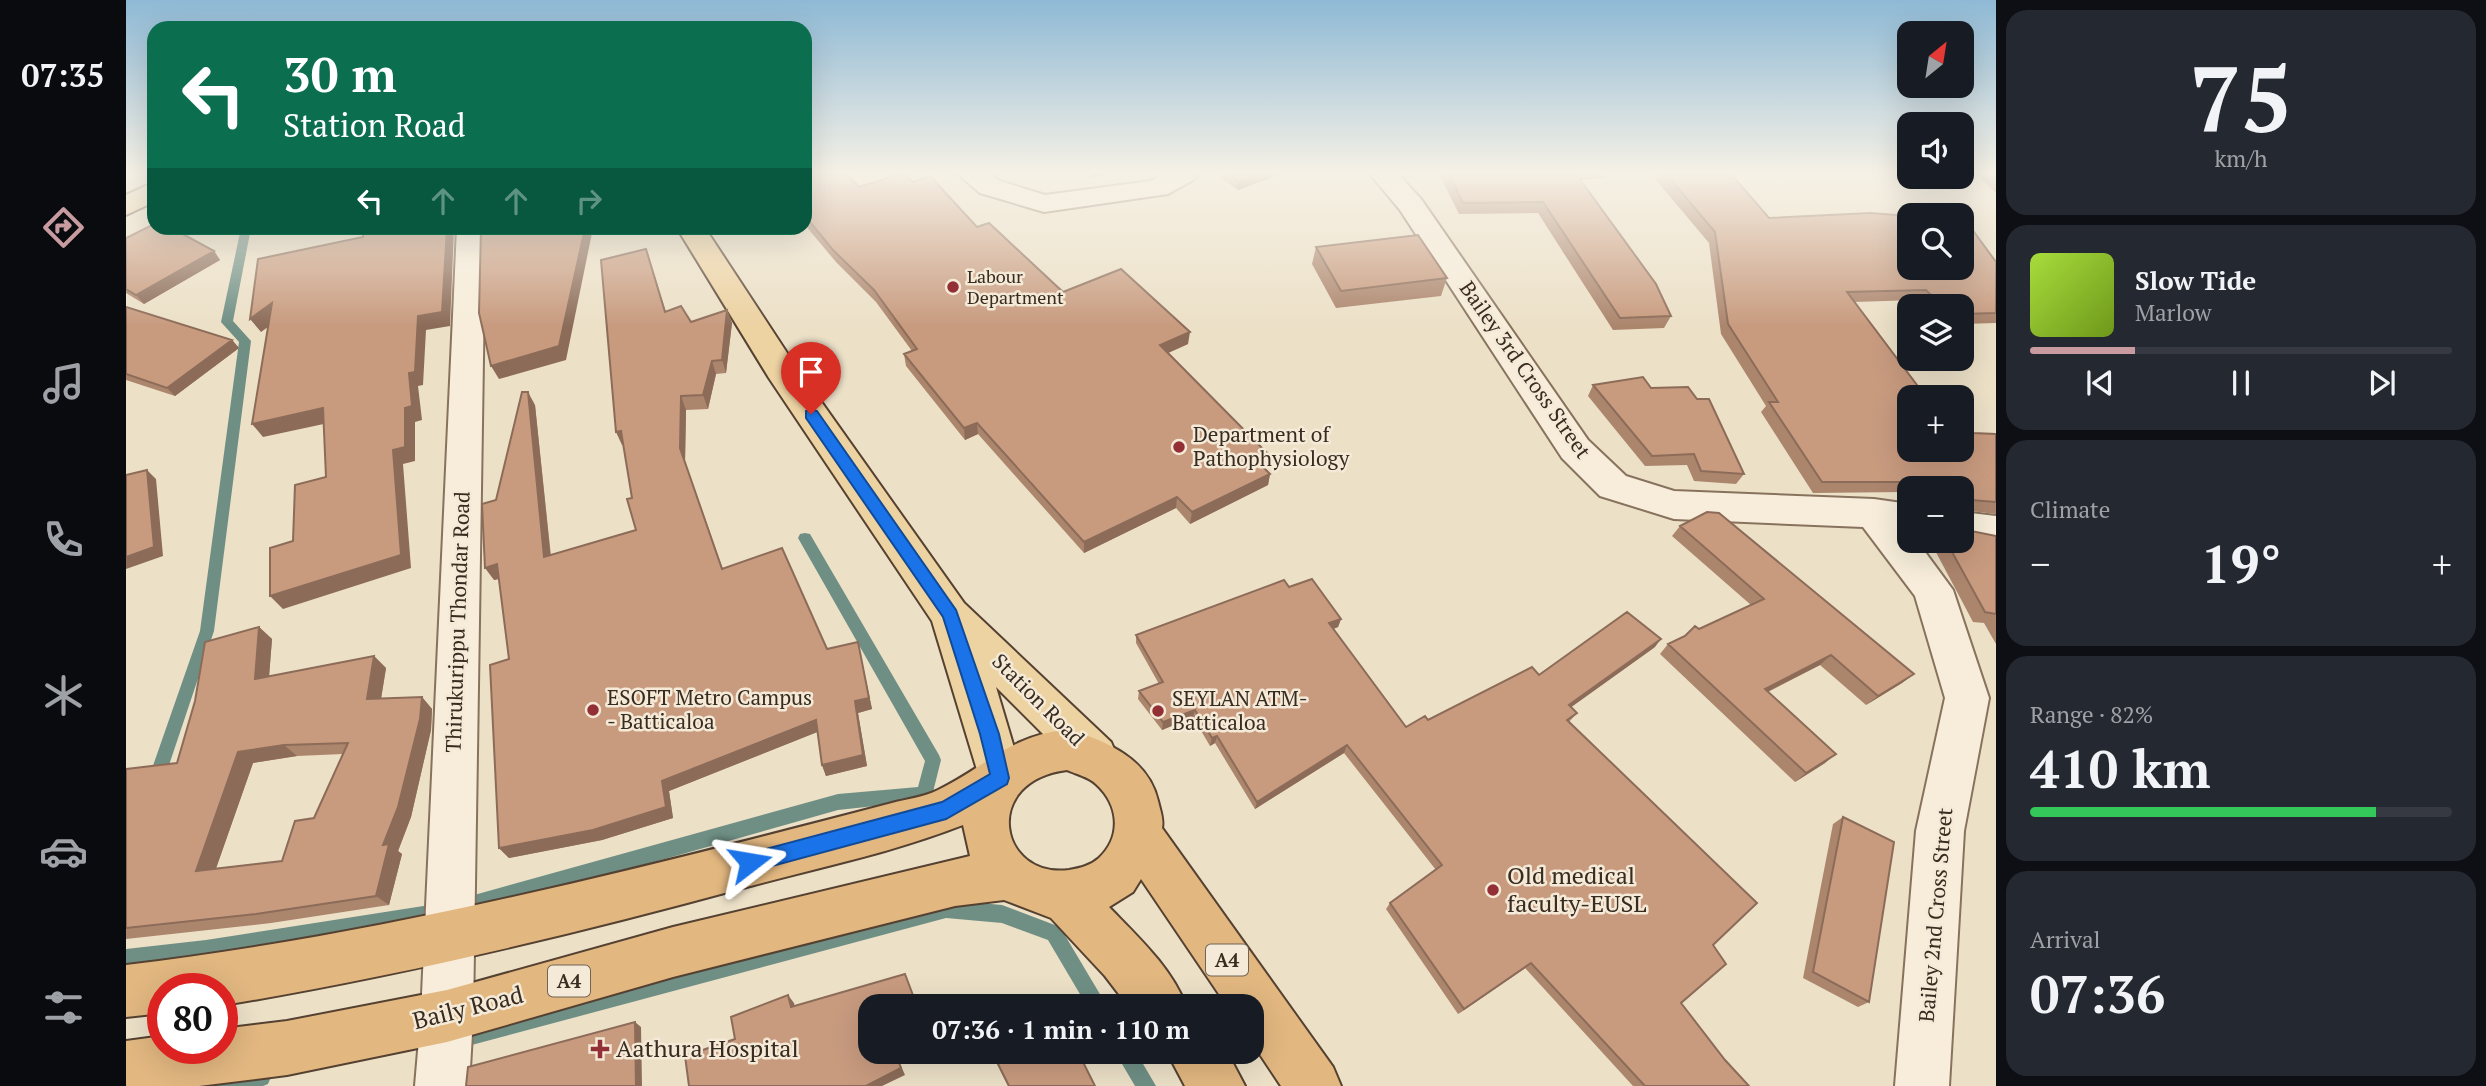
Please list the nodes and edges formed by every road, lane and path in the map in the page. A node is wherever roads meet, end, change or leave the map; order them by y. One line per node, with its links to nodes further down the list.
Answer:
1 (1424, 225): 4 (street, Bailey 3rd Cross Street)
2 (471, 235): 13 (street, Thirukurippu Thondar Road)
3 (695, 235): 7 (main road, Station Road)
4 (1892, 515): 22 (street, Bailey 2nd Cross Street)
5 (1974, 528): 6 (street)
6 (1996, 531)
7 (950, 615): 8 (main road, Station Road); 9 (main road, Station Road)
8 (1095, 756): 9 (highway); 10 (highway)
9 (1000, 778): 11 (highway); 13 (highway)
10 (1139, 835): 12 (highway); 21 (highway, A4)
11 (1009, 876): 12 (highway); 16 (highway, Baily Road / A4)
12 (1063, 896): 15 (highway)
13 (449, 939): 14 (highway); 16 (street, Thirukurippu Thondar Road)
14 (126, 991)
15 (1151, 994)
16 (447, 1016): 18 (highway, Baily Road / A4); 19 (street, Thirukurippu Thondar Road)
17 (1202, 1064): 20 (highway)
18 (126, 1068)
19 (442, 1086)
20 (1218, 1086)
21 (1314, 1086)
22 (1922, 1086)

